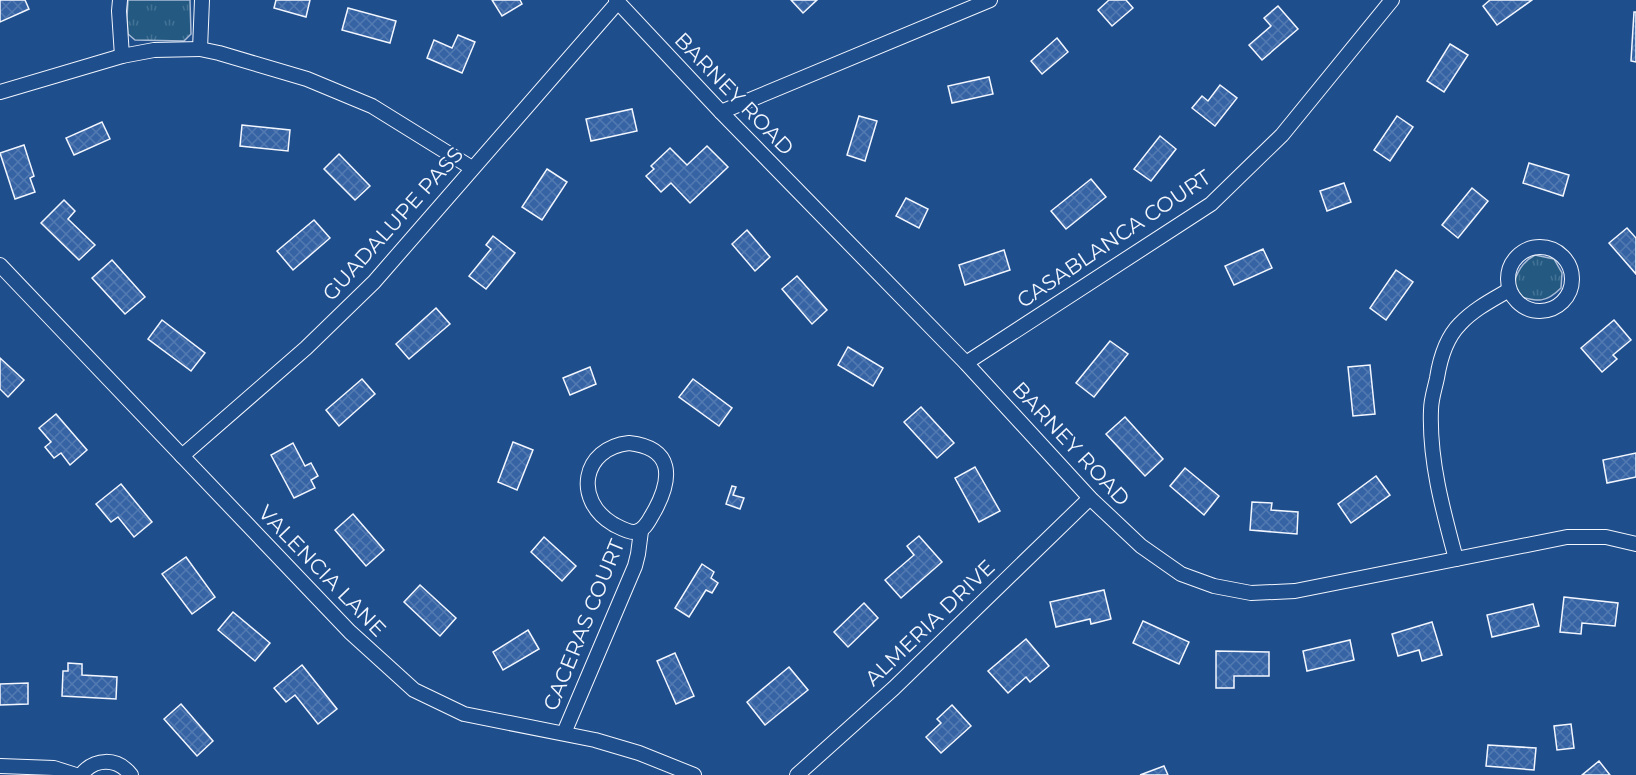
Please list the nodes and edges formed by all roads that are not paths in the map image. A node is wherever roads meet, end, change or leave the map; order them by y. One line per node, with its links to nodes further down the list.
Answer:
1 (120, 0): 7 (street)
2 (202, 0): 6 (street)
3 (990, 0): 9 (street)
4 (1392, 0): 13 (street, CASABLANCA COURT)
5 (617, 1): 9 (street, BARNEY ROAD); 10 (street, GUADALUPE PASS)
6 (200, 49): 7 (street); 10 (street)
7 (122, 56): 8 (street)
8 (0, 92)
9 (721, 112): 13 (street, BARNEY ROAD)
10 (472, 168): 14 (street, GUADALUPE PASS)
11 (0, 266): 14 (street, VALENCIA LANE)
12 (1509, 290): 12 (street); 18 (street)
13 (966, 363): 15 (street, BARNEY ROAD)
14 (182, 456): 19 (street, VALENCIA LANE)
15 (1090, 498): 18 (street, BARNEY ROAD); 25 (street, ALMERIA DRIVE)
16 (641, 531): 16 (street, CACERAS COURT); 19 (street, CACERAS COURT)
17 (1636, 544): 18 (street, BARNEY ROAD)
18 (1456, 559)
19 (564, 733): 24 (street, VALENCIA LANE)
20 (0, 766): 21 (street)
21 (76, 775)
22 (81, 775): 23 (street)
23 (131, 775)
24 (694, 775)
25 (797, 775)

